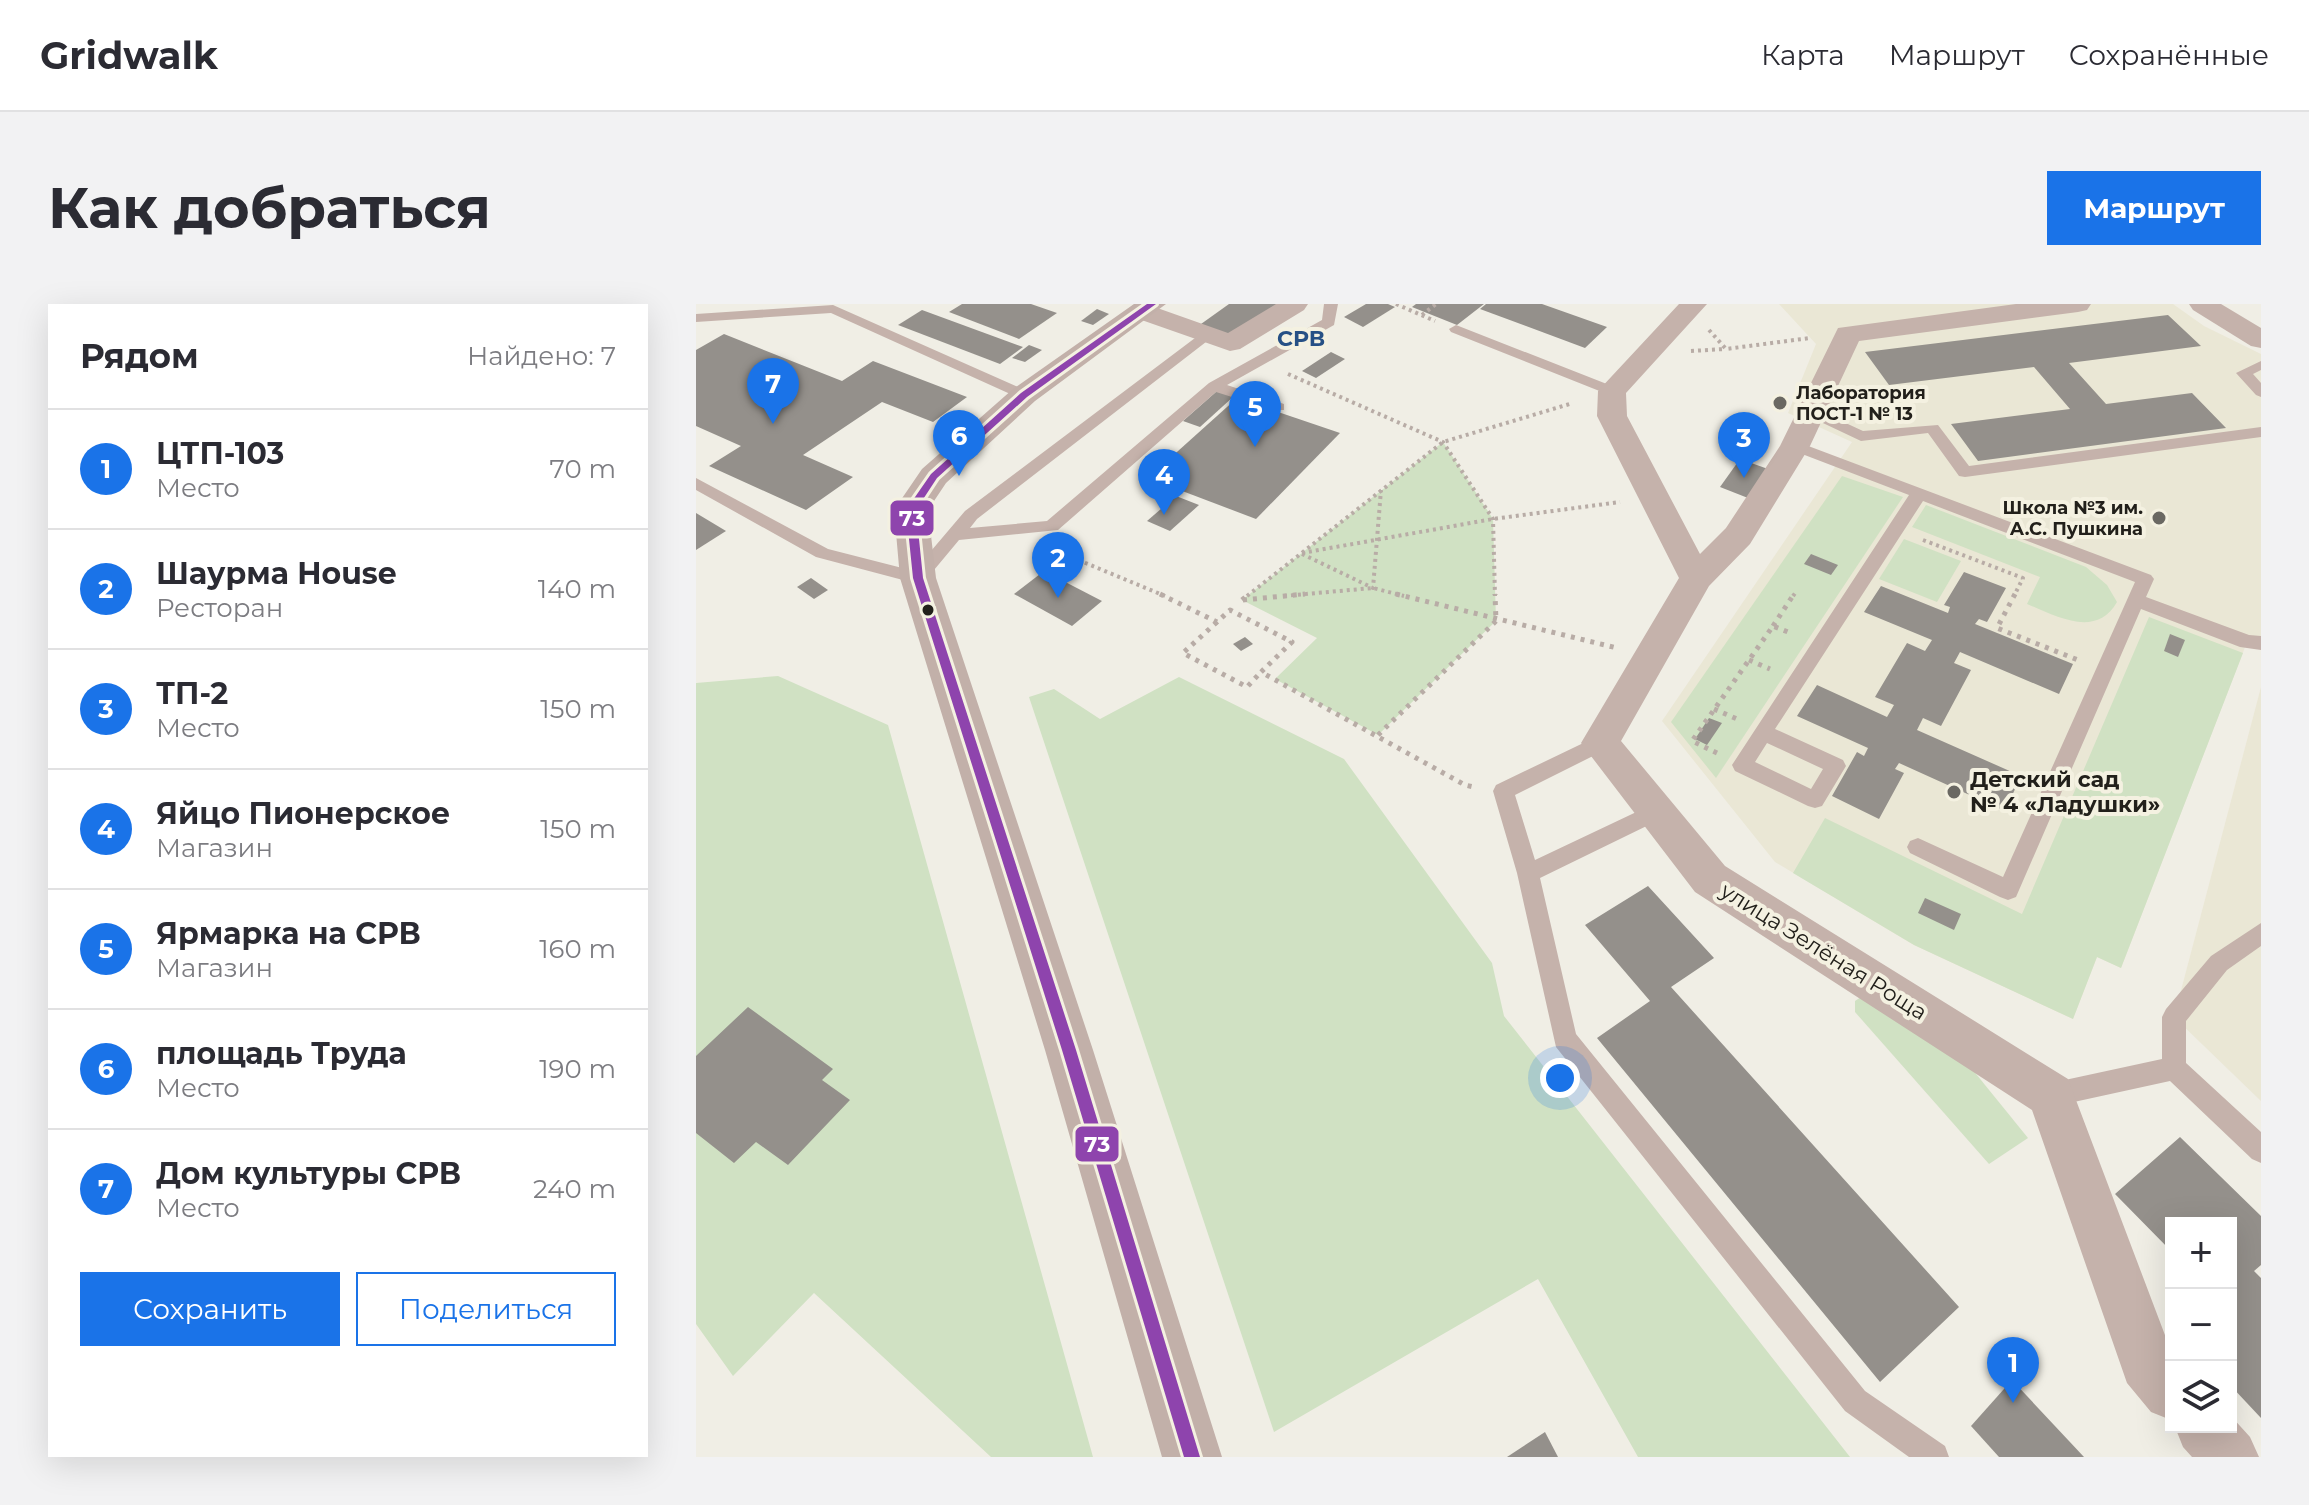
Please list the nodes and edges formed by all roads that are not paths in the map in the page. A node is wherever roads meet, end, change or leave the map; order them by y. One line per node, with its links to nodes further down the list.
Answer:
1 (1295, 304): 10 (street)
2 (1331, 304): 13 (lane)
3 (2078, 304): 18 (street)
4 (2202, 304): 11 (street)
5 (1687, 305): 14 (street)
6 (834, 306): 8 (lane); 16 (lane)
7 (1147, 307): 10 (street); 16 (street)
8 (696, 318)
9 (1456, 329): 14 (lane)
10 (1208, 335): 22 (lane)
11 (2261, 340)
12 (2261, 365): 15 (lane)
13 (1214, 386): 17 (lane); 22 (lane)
14 (1612, 391): 24 (street)
15 (2261, 392)
16 (1024, 395): 23 (street)
17 (1279, 407)
18 (1803, 429): 19 (lane); 21 (lane); 24 (street)
19 (2261, 432)
20 (696, 483): 23 (lane)
21 (1920, 492): 25 (lane); 27 (lane)
22 (955, 535): 23 (lane)
23 (918, 578): 38 (street)
24 (1696, 578): 28 (street)
25 (2136, 600): 26 (lane); 30 (lane)
26 (2261, 643)
27 (1763, 732): 27 (lane)
28 (1600, 743): 29 (street, улица Зелёная Роща); 31 (lane)
29 (1656, 812): 31 (lane); 34 (street, улица Зелёная Роща)
30 (1918, 847)
31 (1528, 873): 39 (lane)
32 (2261, 933): 33 (lane)
33 (2174, 1068): 34 (lane); 35 (lane)
34 (2051, 1095): 36 (street)
35 (2261, 1150)
36 (2165, 1385)
37 (2208, 1433): 40 (street)
38 (1192, 1457)
39 (1934, 1457)
40 (2230, 1457)

